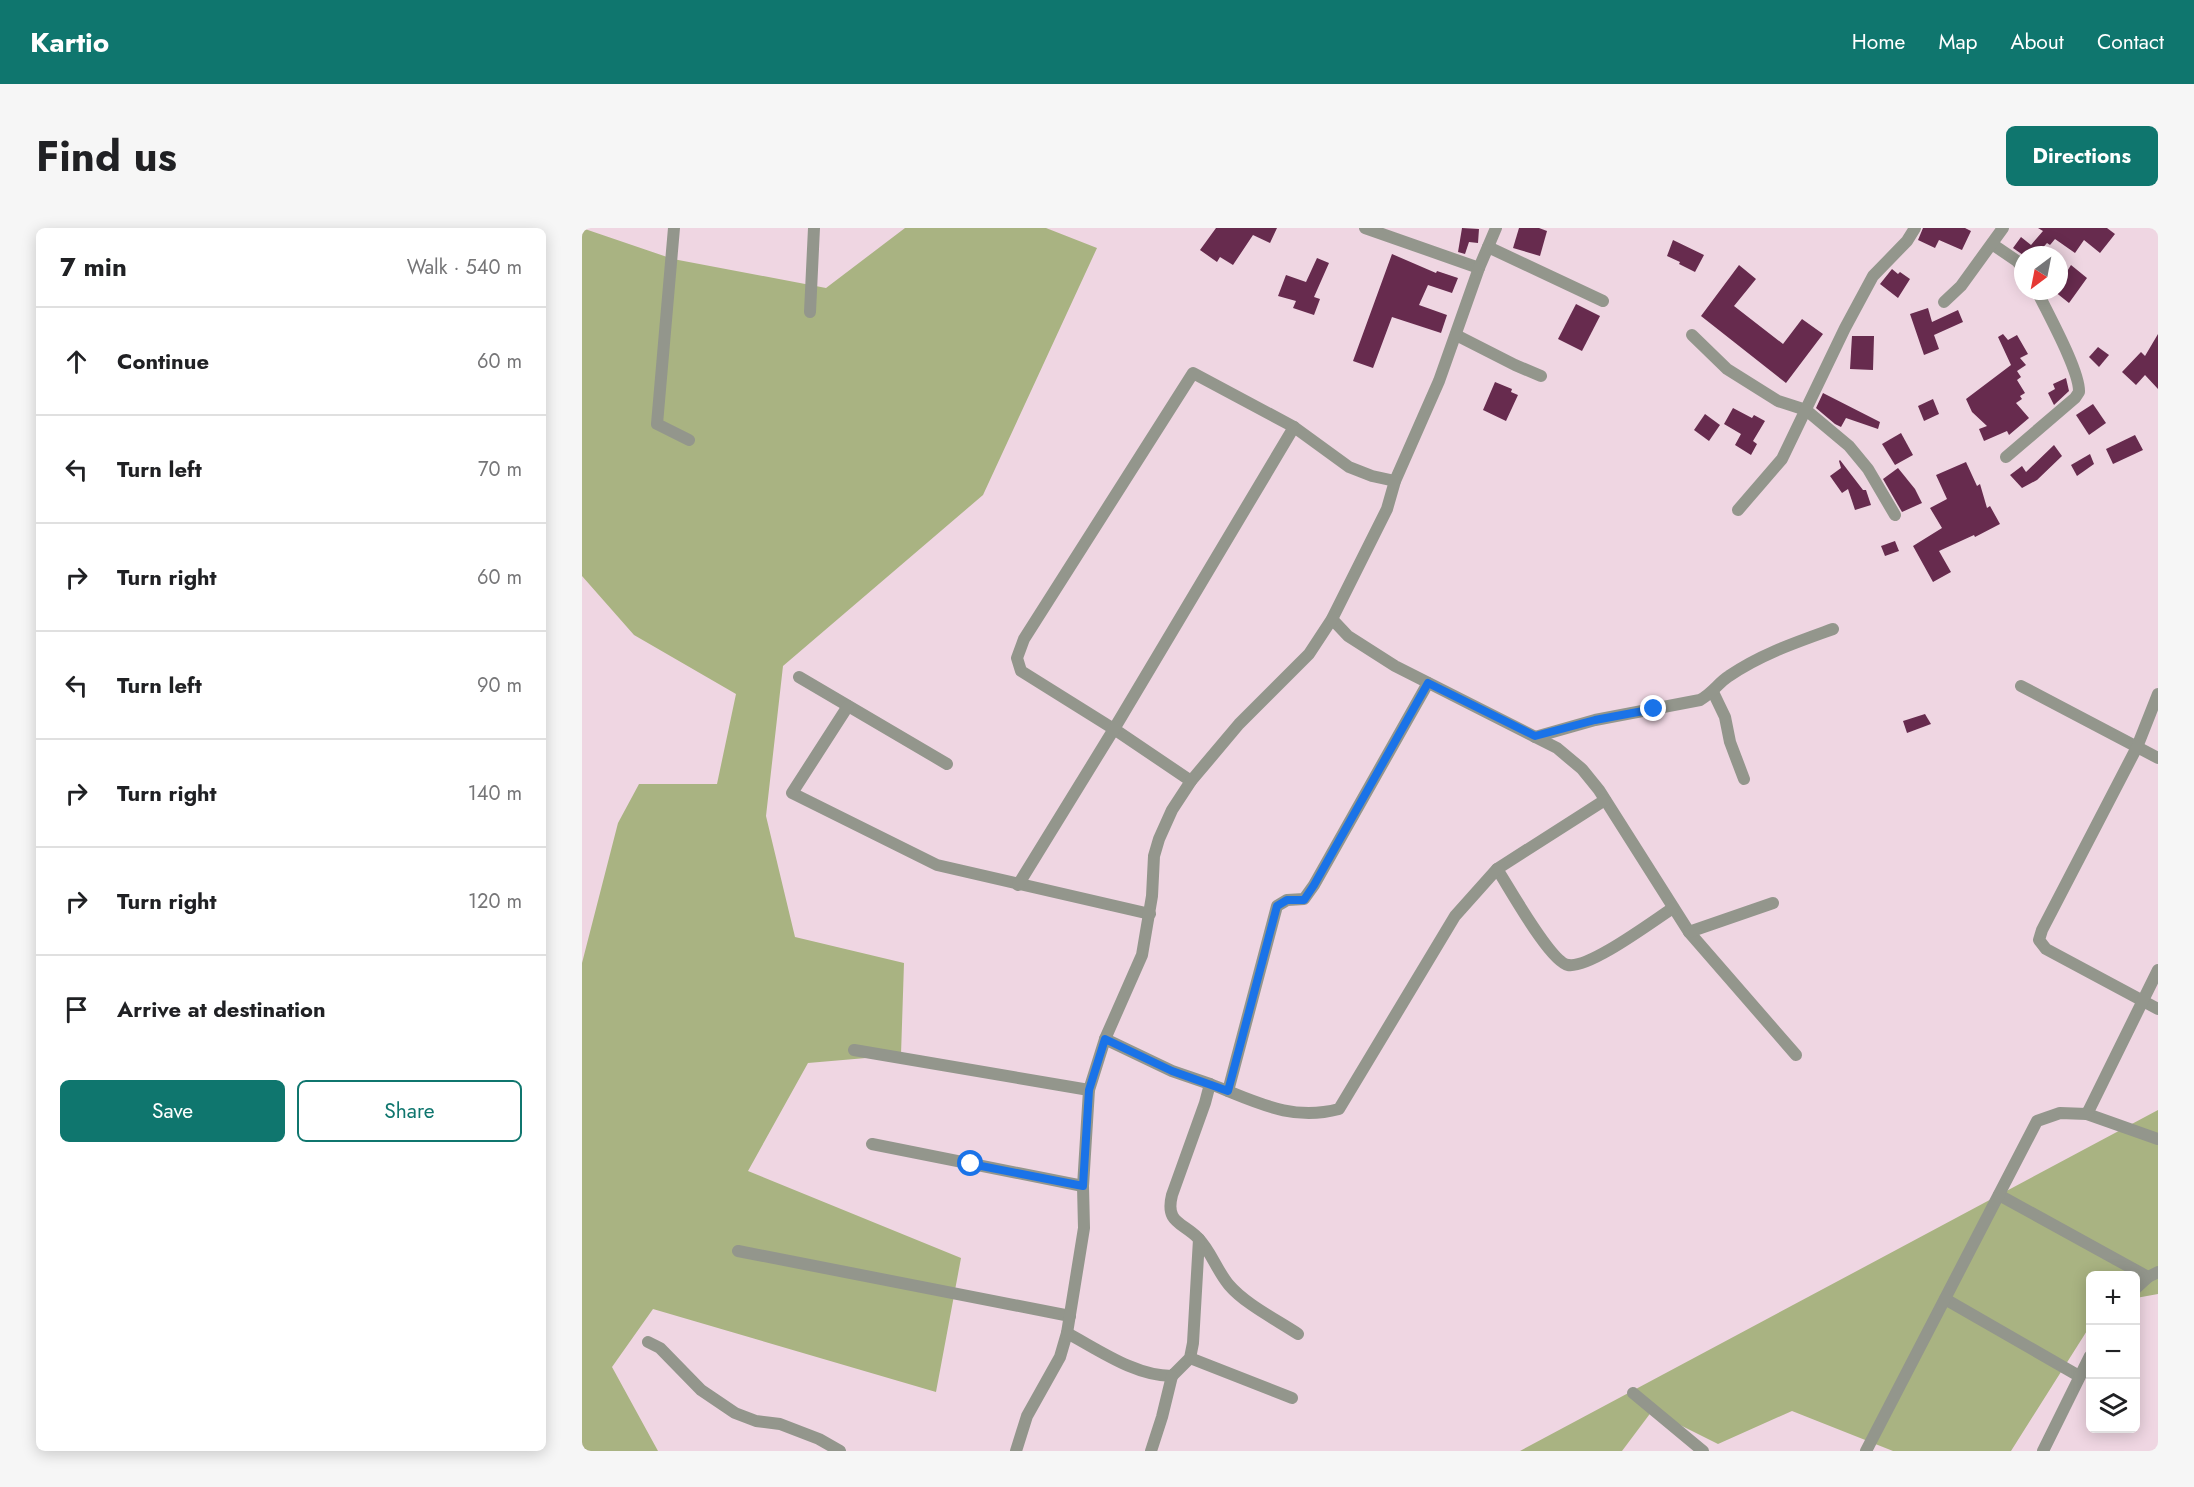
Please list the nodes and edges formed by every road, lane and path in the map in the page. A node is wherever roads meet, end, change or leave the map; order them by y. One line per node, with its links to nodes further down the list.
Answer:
1 (674, 228): 20 (street)
2 (814, 228): 14 (street)
3 (1365, 228): 10 (street)
4 (1496, 228): 8 (street)
5 (1915, 228): 18 (street)
6 (2003, 228): 7 (street)
7 (1992, 244): 9 (street); 13 (street)
8 (1488, 247): 10 (street); 12 (street)
9 (2014, 261)
10 (1479, 268): 15 (street)
11 (2041, 300): 21 (street)
12 (1603, 301)
13 (1944, 302)
14 (810, 312)
15 (1456, 335): 17 (street); 22 (street)
16 (1692, 335): 18 (street)
17 (1541, 375)
18 (1806, 410): 23 (street); 24 (street)
19 (1294, 427): 22 (street); 33 (street); 33 (street)
20 (689, 440)
21 (2006, 457)
22 (1395, 481): 25 (street)
23 (1738, 510)
24 (1895, 515)
25 (1332, 619): 28 (street); 39 (street)
26 (1833, 629): 30 (street)
27 (799, 677): 32 (street)
28 (1428, 683): 34 (street); 55 (street)
29 (2021, 686): 35 (street)
30 (1713, 692): 34 (street); 38 (street)
31 (2158, 694): 35 (street)
32 (848, 706): 37 (street); 42 (street)
33 (1114, 729): 39 (street); 42 (street)
34 (1535, 736): 40 (street)
35 (2137, 747): 36 (street); 48 (street)
36 (2158, 758)
37 (947, 764)
38 (1744, 779)
39 (1191, 781): 45 (street)
40 (1605, 800): 41 (street); 44 (street)
41 (1497, 869): 44 (street); 55 (street)
42 (1018, 885): 45 (street)
43 (1773, 903): 46 (street)
44 (1673, 908): 46 (street)
45 (1150, 914): 50 (street)
46 (1689, 932): 52 (street)
47 (2158, 970): 48 (street)
48 (2143, 1000): 49 (street); 56 (street)
49 (2158, 1009)
50 (1105, 1039): 53 (street); 54 (street)
51 (854, 1050): 54 (street)
52 (1796, 1055)
53 (1210, 1084): 55 (street); 61 (street)
54 (1089, 1090): 59 (street)
55 (1228, 1091)
56 (2087, 1114): 57 (street); 60 (street)
57 (2158, 1139)
58 (872, 1143): 59 (street)
59 (1083, 1186): 66 (street)
60 (1999, 1195): 63 (street); 65 (street)
61 (1199, 1239): 68 (street); 70 (street)
62 (738, 1251): 66 (street)
63 (2153, 1275): 64 (street)
64 (2140, 1285)
65 (1945, 1299): 73 (street); 80 (street)
66 (1070, 1316): 67 (street)
67 (1067, 1333): 72 (street); 77 (street)
68 (1298, 1334)
69 (648, 1342): 76 (street)
70 (1190, 1358): 72 (street); 75 (street)
71 (2086, 1364): 73 (street)
72 (1172, 1376): 78 (street)
73 (2079, 1376): 81 (street)
74 (1633, 1393): 79 (street)
75 (1292, 1398)
76 (840, 1451)
77 (1016, 1451)
78 (1151, 1451)
79 (1703, 1451)
80 (1866, 1451)
81 (2043, 1451)

